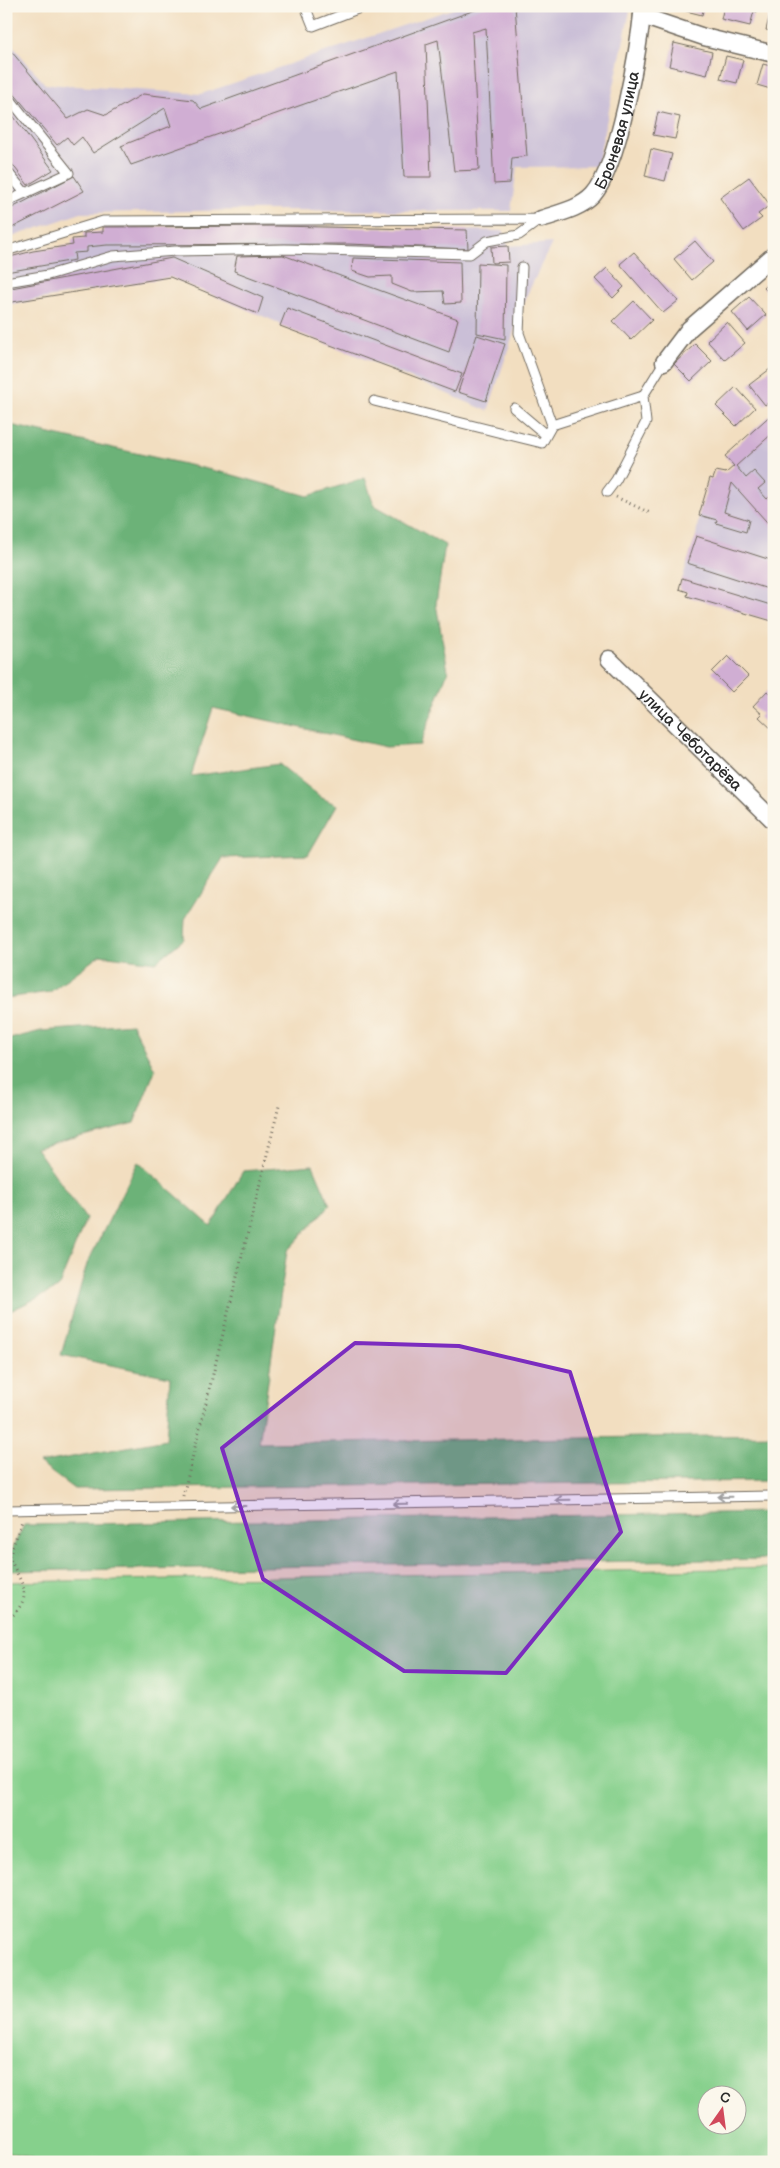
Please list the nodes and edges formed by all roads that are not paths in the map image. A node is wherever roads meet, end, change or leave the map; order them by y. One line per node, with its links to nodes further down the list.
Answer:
1 (304, 6): 2 (lane)
2 (365, 6)
3 (642, 11): 4 (street); 9 (street, Броневая улица)
4 (774, 54)
5 (6, 94): 7 (lane)
6 (6, 170): 7 (lane)
7 (25, 193): 8 (lane)
8 (6, 202)
9 (541, 218): 10 (lane); 13 (lane)
10 (6, 251)
11 (774, 255): 14 (street)
12 (522, 267): 18 (lane)
13 (6, 282)
14 (664, 362): 15 (lane)
15 (643, 396): 18 (lane); 20 (lane)
16 (374, 401): 19 (lane)
17 (514, 408): 19 (lane)
18 (552, 425): 19 (lane)
19 (546, 435)
20 (607, 492)
21 (609, 659): 22 (street, улица Чеботарёва)
22 (774, 822)
23 (774, 1496): 24 (lane, one-way to 24)
24 (6, 1510)

